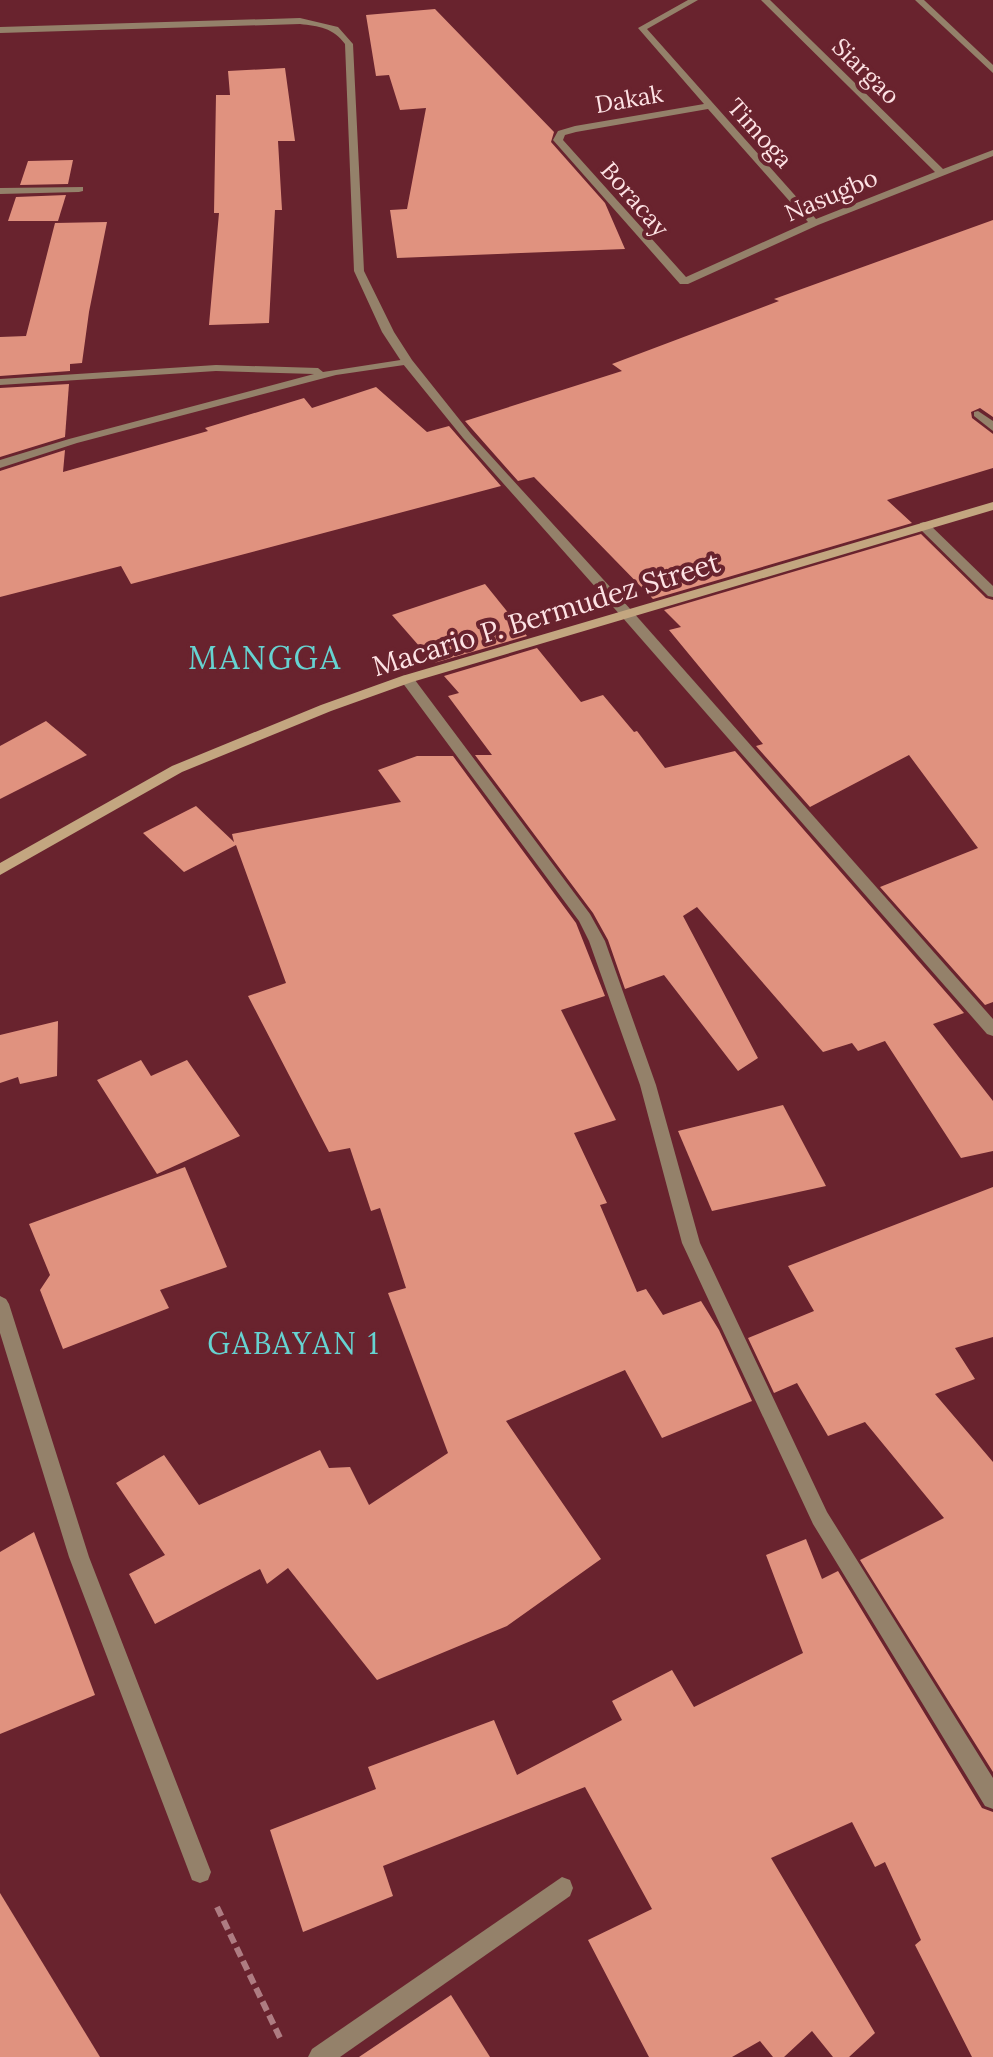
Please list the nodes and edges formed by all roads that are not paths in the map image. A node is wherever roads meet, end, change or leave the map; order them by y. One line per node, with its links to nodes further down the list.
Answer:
1 (694, 0): 6 (street, Timoga)
2 (765, 0): 9 (street, Siargao)
3 (919, 0): 5 (street)
4 (0, 30): 14 (street)
5 (993, 70)
6 (708, 106): 7 (street, Dakak); 12 (street, Timoga)
7 (558, 136): 13 (street, Boracay)
8 (993, 153): 9 (street, Nasugbo)
9 (939, 171): 12 (street, Nasugbo)
10 (79, 189): 11 (street)
11 (0, 191)
12 (814, 223): 13 (street, Nasugbo)
13 (688, 282)
14 (407, 362): 15 (street); 23 (street)
15 (336, 372): 16 (street); 19 (street)
16 (0, 382)
17 (978, 414): 18 (street)
18 (993, 427)
19 (0, 464)
20 (993, 506): 21 (main road, Macario P. Bermudez Street)
21 (924, 526): 22 (street); 23 (main road, Macario P. Bermudez Street)
22 (993, 593)
23 (627, 614): 24 (main road, Macario P. Bermudez Street); 26 (street)
24 (407, 679): 25 (main road, Macario P. Bermudez Street); 28 (street)
25 (0, 870)
26 (993, 1030)
27 (0, 1304): 29 (street)
28 (993, 1798)
29 (200, 1872)
30 (562, 1888): 31 (street)
31 (320, 2057)

